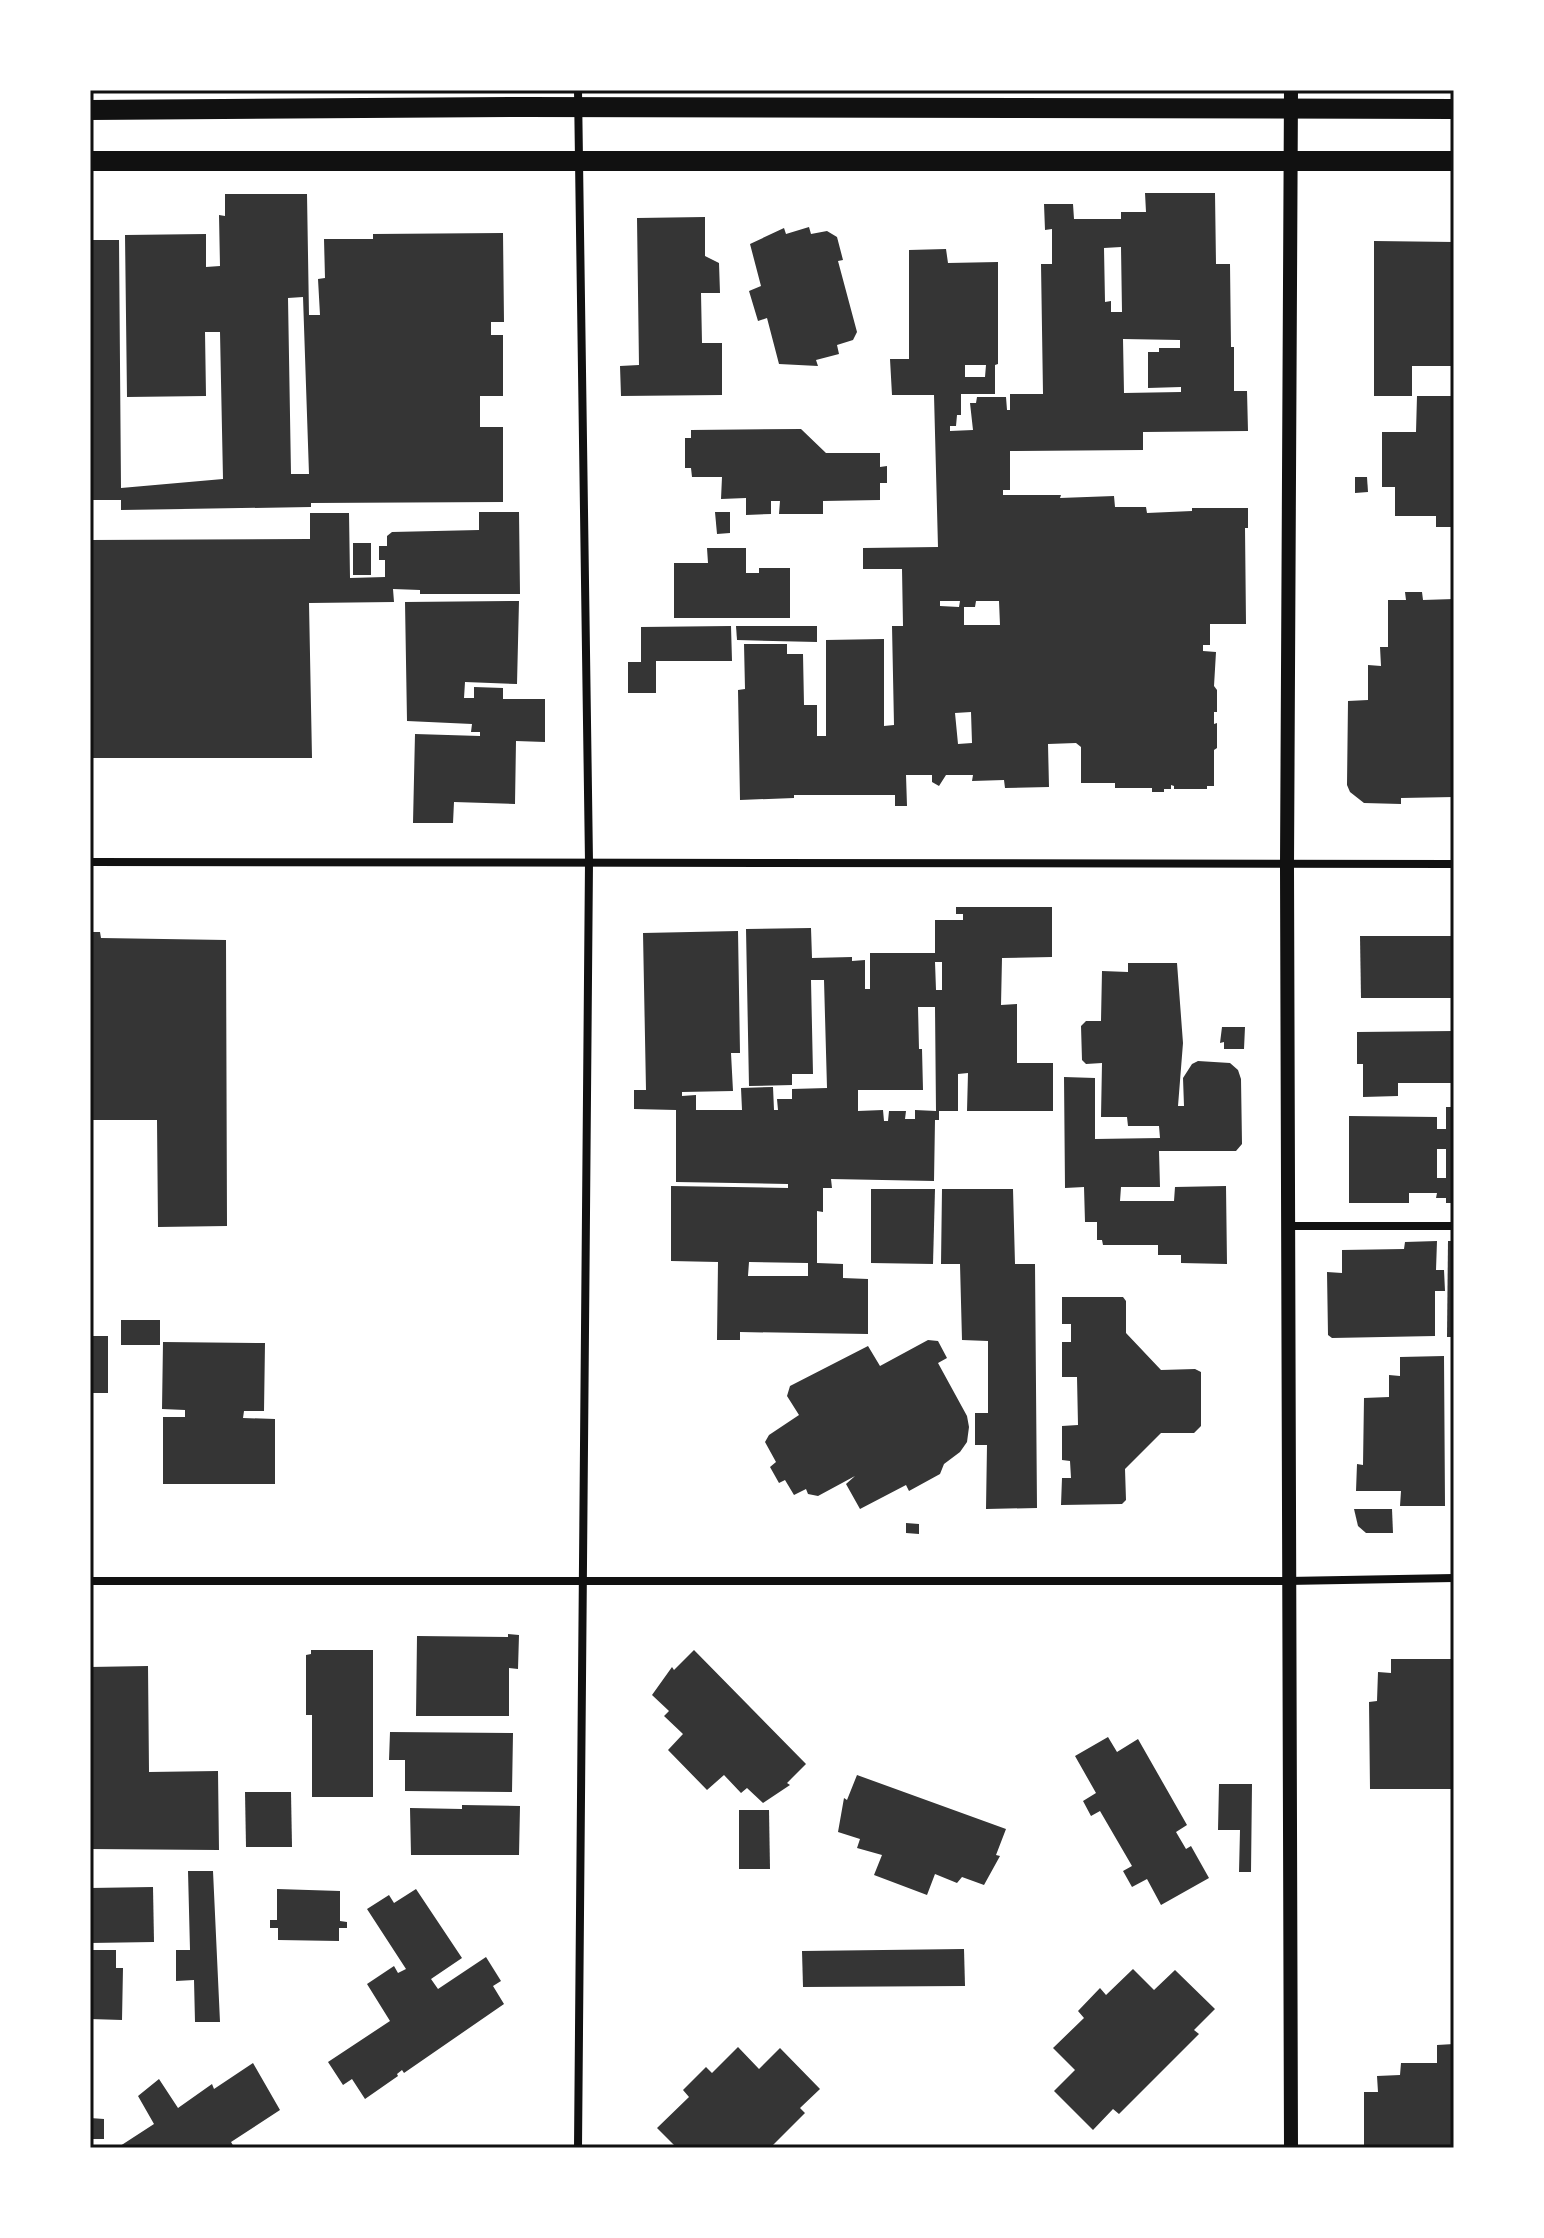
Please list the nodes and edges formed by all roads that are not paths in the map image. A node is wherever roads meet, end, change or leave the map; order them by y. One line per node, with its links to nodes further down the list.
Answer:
1 (579, 99): 2 (main road); 4 (main road); 5 (street)
2 (1291, 100): 3 (main road); 7 (street)
3 (1454, 109)
4 (90, 110)
5 (579, 159): 6 (main road); 7 (main road); 10 (street)
6 (90, 161)
7 (1290, 161): 8 (main road); 12 (street)
8 (1454, 161)
9 (90, 862): 10 (street)
10 (589, 862): 12 (street); 16 (street)
11 (1454, 864): 12 (street)
12 (1287, 866): 13 (street)
13 (1287, 1226): 14 (street); 18 (street)
14 (1454, 1226)
15 (1454, 1578): 18 (street)
16 (584, 1579): 17 (street); 18 (street); 19 (street)
17 (90, 1581)
18 (1288, 1581): 20 (street)
19 (578, 2148)
20 (1291, 2148)

